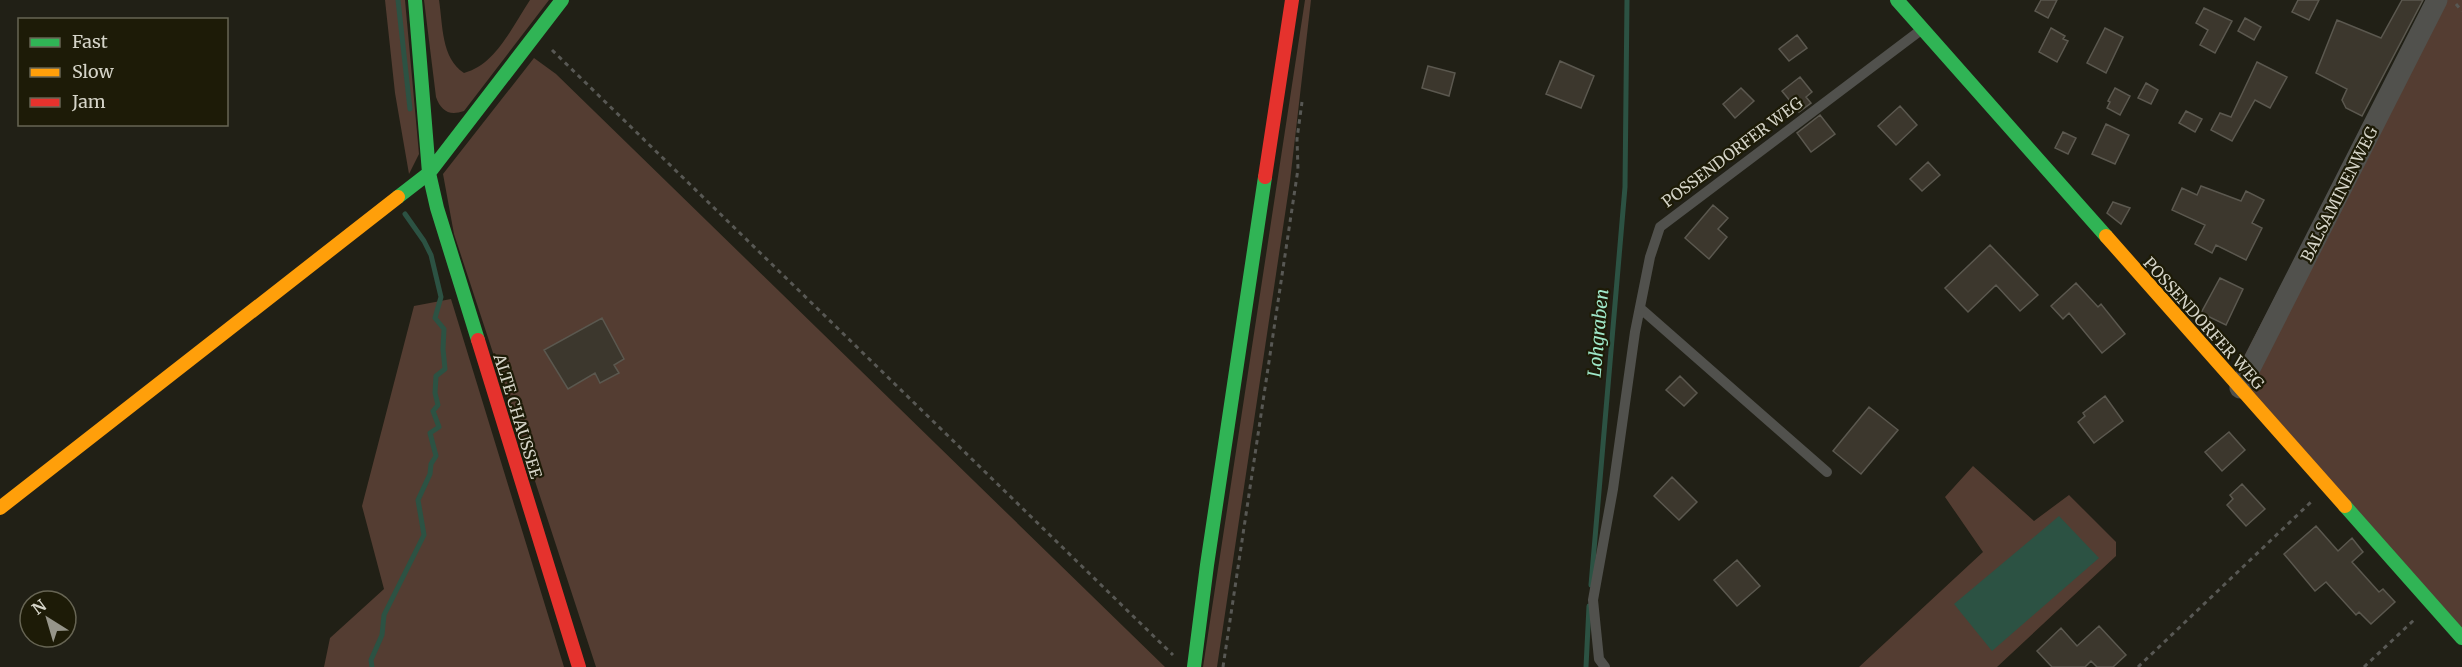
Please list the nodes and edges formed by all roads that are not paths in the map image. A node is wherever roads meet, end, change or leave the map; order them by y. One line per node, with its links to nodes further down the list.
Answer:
1 (415, 0): 7 (street, ALTE CHAUSSEE)
2 (562, 0): 7 (street)
3 (1292, 0): 14 (street)
4 (1897, 0): 6 (street, POSSENDORFER WEG)
5 (2437, 0): 9 (street, BALSAMINENWEG)
6 (1923, 28): 8 (lane, POSSENDORFER WEG); 9 (street, POSSENDORFER WEG)
7 (429, 173): 11 (street); 13 (street, ALTE CHAUSSEE)
8 (1640, 308): 10 (lane); 15 (lane, POSSENDORFER WEG)
9 (2240, 388): 12 (street, POSSENDORFER WEG)
10 (1827, 472)
11 (0, 508)
12 (2462, 638)
13 (579, 667)
14 (1194, 667)
15 (1605, 667)

